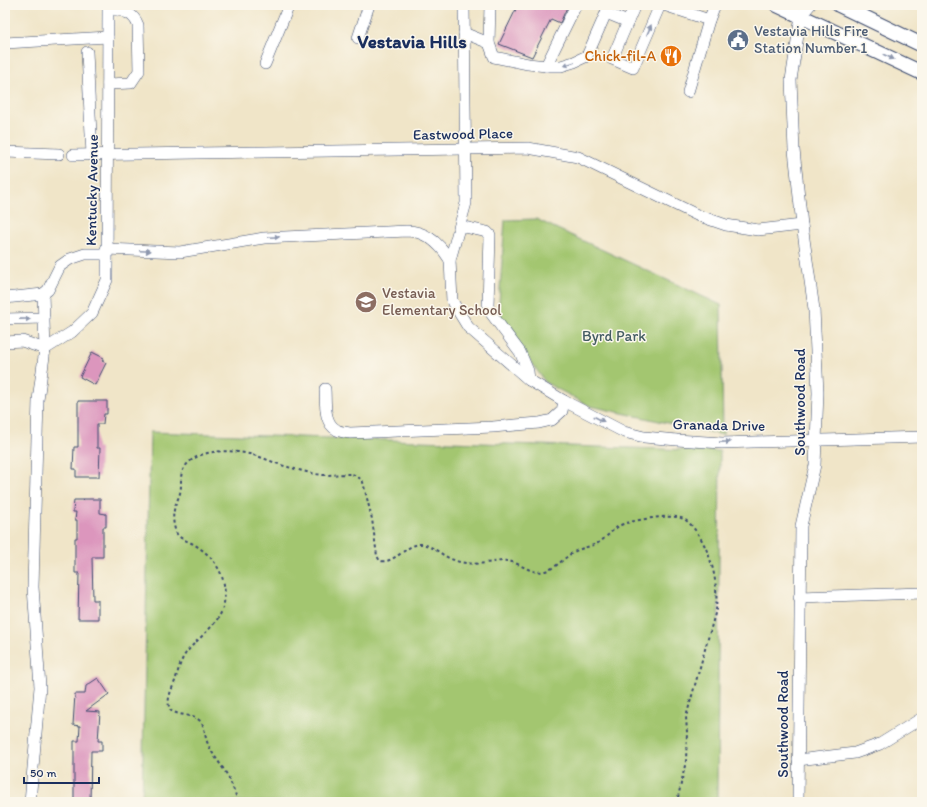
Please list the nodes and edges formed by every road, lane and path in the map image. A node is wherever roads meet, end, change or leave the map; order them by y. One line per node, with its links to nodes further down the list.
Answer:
1 (288, 5): 25 (street)
2 (368, 5): 20 (street)
3 (464, 5): 18 (street, Granada Drive)
4 (490, 5): 22 (street)
5 (576, 5): 26 (street)
6 (635, 5): 17 (street)
7 (660, 5): 17 (street, one-way to 7)
8 (664, 5): 16 (street)
9 (715, 5): 16 (street)
10 (777, 5): 15 (main road)
11 (810, 5): 15 (street)
12 (839, 5): 23 (main road)
13 (108, 7): 19 (street, Kentucky Avenue); 29 (street)
14 (608, 9): 17 (street); 26 (street, one-way to 26)
15 (801, 16): 27 (main road, one-way to 27); 39 (street, Southwood Road)
16 (709, 20): 30 (street)
17 (628, 22)
18 (464, 33): 22 (street); 33 (street, Granada Drive)
19 (108, 37): 21 (street); 29 (street, Kentucky Avenue)
20 (358, 38)
21 (5, 43)
22 (489, 43): 26 (street)
23 (922, 45)
24 (88, 52): 28 (street)
25 (265, 64)
26 (546, 66)
27 (922, 73)
28 (89, 76): 29 (street); 32 (street)
29 (108, 79): 31 (street, Kentucky Avenue)
30 (688, 92)
31 (107, 118): 32 (street); 38 (street, Kentucky Avenue)
32 (90, 119): 37 (street)
33 (465, 150): 38 (street, Eastwood Place); 39 (street, Eastwood Place); 40 (street, Granada Drive)
34 (5, 152): 35 (street)
35 (59, 154)
36 (73, 155): 37 (street, Eastwood Place)
37 (92, 155): 38 (street, Eastwood Place)
38 (107, 155): 41 (street, Kentucky Avenue)
39 (802, 225): 53 (street, Southwood Road)
40 (460, 226): 42 (street, Granada Drive); 49 (street)
41 (106, 252): 42 (street, one-way to 42); 43 (street); 48 (street, Kentucky Avenue)
42 (450, 260): 49 (street, Granada Drive)
43 (43, 294): 44 (street); 45 (street)
44 (5, 298)
45 (44, 318): 46 (street, one-way to 45); 48 (street)
46 (5, 319)
47 (5, 342): 48 (street)
48 (45, 348): 58 (street)
49 (529, 380): 51 (street, Granada Drive)
50 (325, 390): 51 (street)
51 (564, 401): 53 (street, Granada Drive, one-way to 53)
52 (922, 437): 53 (street, Granada Drive)
53 (816, 440): 55 (street, Southwood Road)
54 (922, 593): 55 (street)
55 (799, 597): 57 (street, Southwood Road)
56 (922, 718): 57 (street)
57 (798, 760): 61 (street, Southwood Road)
58 (30, 802)
59 (238, 802): 60 (path)
60 (677, 802)
61 (798, 802)

